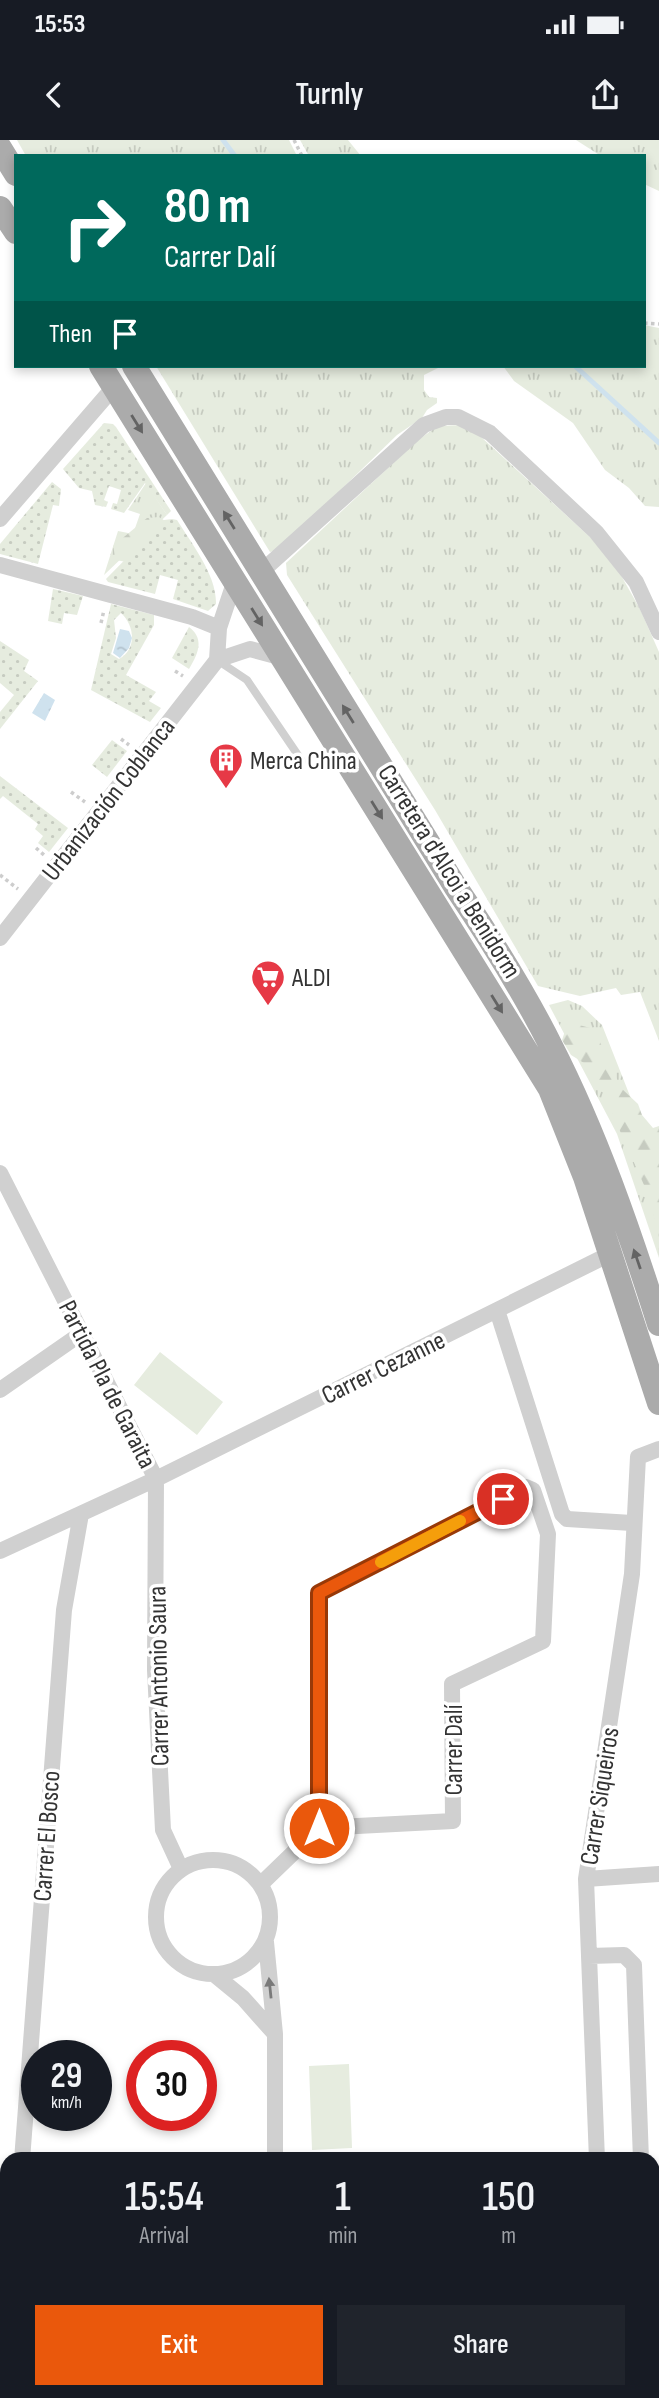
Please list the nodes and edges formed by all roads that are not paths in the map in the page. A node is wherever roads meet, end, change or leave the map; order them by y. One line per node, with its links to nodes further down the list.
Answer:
1 (0, 208): 2 (main road)
2 (14, 229)
3 (102, 368): 5 (main road, Carretera d'Alcoi a Benidorm)
4 (135, 368): 8 (main road, Carretera d'Alcoi a Benidorm, one-way to 4)
5 (114, 387): 6 (street); 9 (main road, Carretera d'Alcoi a Benidorm, one-way to 9)
6 (0, 519)
7 (0, 565): 10 (street)
8 (261, 572): 11 (street); 19 (main road, Carretera d'Alcoi a Benidorm, one-way to 8)
9 (235, 580): 10 (street); 12 (main road, Carretera d'Alcoi a Benidorm, one-way to 12)
10 (219, 628): 13 (street)
11 (659, 632)
12 (283, 658): 13 (street); 17 (main road, Carretera d'Alcoi a Benidorm, one-way to 17)
13 (217, 660): 14 (lane); 15 (street, Urbanización Coblanca)
14 (302, 761)
15 (0, 938)
16 (0, 1173): 20 (street, Partida Pla de Garaita)
17 (610, 1254): 18 (street, Carrer Cezanne); 22 (main road, Carretera d'Alcoi a Benidorm)
18 (497, 1310): 24 (street, Carrer Cezanne); 26 (street)
19 (659, 1324)
20 (82, 1333): 21 (street); 24 (street, Partida Pla de Garaita)
21 (0, 1390)
22 (659, 1404)
23 (659, 1449): 26 (street, Carrer Siqueiros)
24 (156, 1479): 25 (street, Partida Pla de Garaita); 29 (street, Carrer Antonio Saura)
25 (81, 1514): 27 (street, Partida Pla de Garaita); 37 (street, Carrer El Bosco)
26 (632, 1523): 31 (street, Carrer Siqueiros)
27 (0, 1551)
28 (319, 1828): 28 (street, Carrer Dalí); 32 (street)
29 (181, 1870): 32 (street); 35 (street)
30 (659, 1874): 31 (street)
31 (586, 1879): 34 (street, Carrer Siqueiros)
32 (261, 1884): 33 (street)
33 (266, 1942): 35 (street); 36 (street, one-way to 33)
34 (589, 1956): 39 (street, Carrer Siqueiros); 40 (street)
35 (215, 1975): 36 (street)
36 (275, 2034): 38 (street)
37 (23, 2152)
38 (275, 2152)
39 (597, 2152)
40 (641, 2152)

